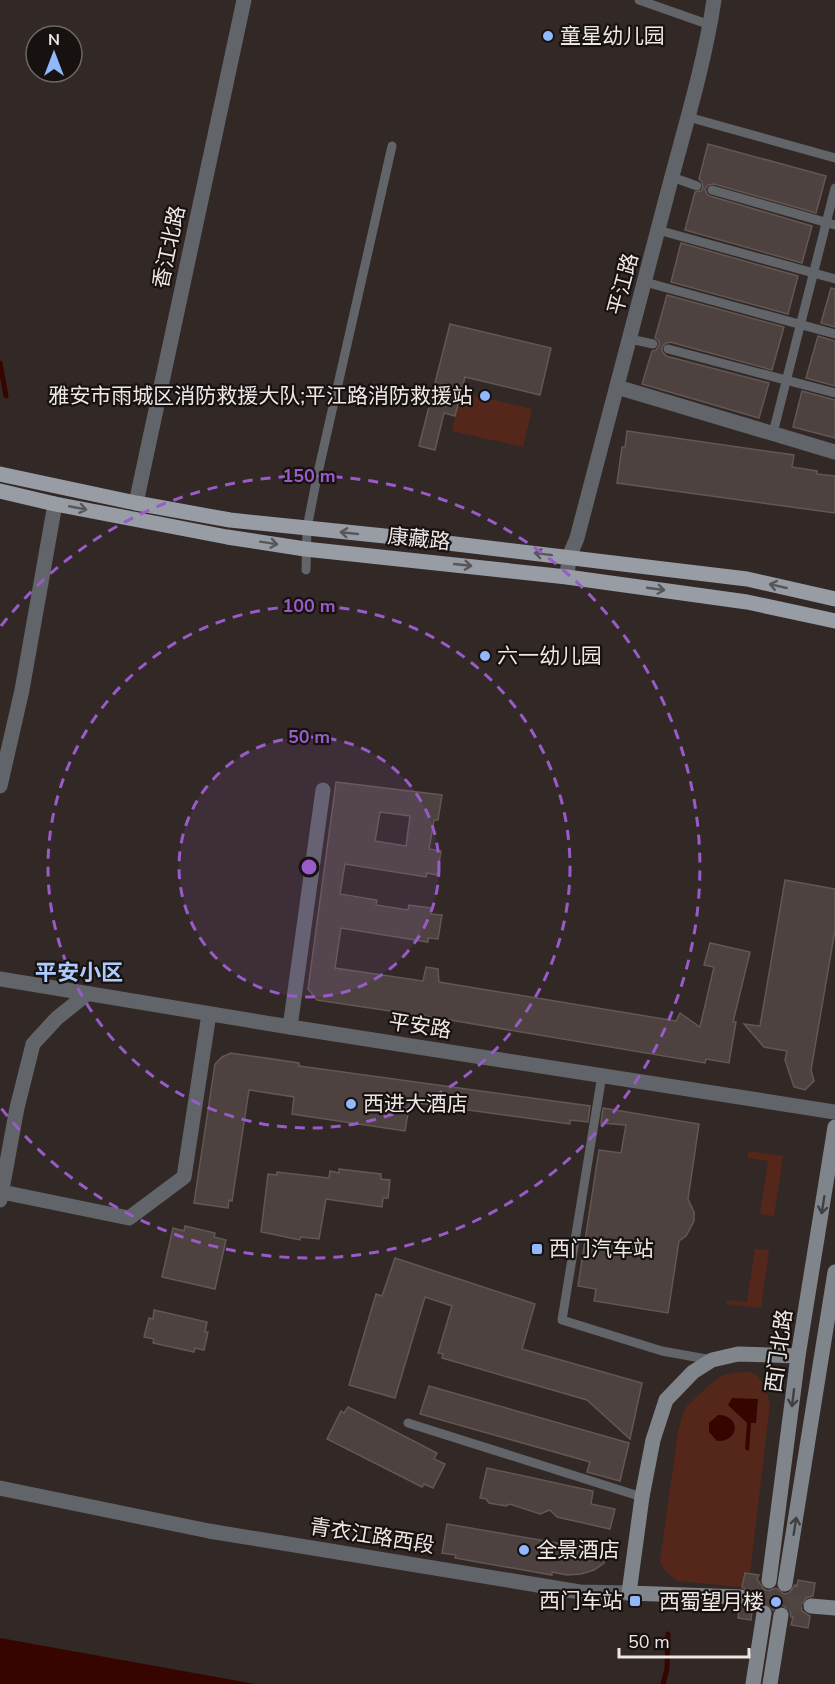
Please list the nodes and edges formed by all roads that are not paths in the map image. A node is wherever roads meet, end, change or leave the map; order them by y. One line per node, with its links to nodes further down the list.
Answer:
1 (244, 0): 29 (street, 香江北路)
2 (639, 0): 4 (lane)
3 (714, 0): 4 (street, 平江路)
4 (710, 24): 5 (street, 平江路)
5 (688, 117): 7 (lane); 8 (street, 平江路)
6 (392, 146): 31 (lane)
7 (835, 158)
8 (672, 177): 9 (lane); 13 (street, 平江路)
9 (697, 186)
10 (835, 188): 12 (lane)
11 (712, 190): 12 (lane)
12 (831, 223): 14 (lane)
13 (658, 230): 14 (lane); 16 (street, 平江路)
14 (814, 273): 15 (lane); 17 (lane)
15 (835, 279)
16 (645, 282): 17 (lane); 19 (street, 平江路)
17 (801, 325): 18 (lane); 22 (lane)
18 (835, 334)
19 (630, 339): 20 (lane); 23 (street, 平江路)
20 (653, 344)
21 (668, 349): 22 (lane)
22 (787, 380): 24 (lane); 25 (lane)
23 (617, 387): 25 (street); 33 (street, 平江路)
24 (835, 393)
25 (773, 433): 26 (street)
26 (835, 452)
27 (0, 474): 29 (main road, 康藏路)
28 (0, 490): 30 (main road, 康藏路)
29 (136, 503): 31 (main road, 康藏路)
30 (55, 504): 32 (main road, 康藏路, one-way to 32); 38 (street)
31 (307, 528): 32 (lane); 33 (main road, 康藏路, one-way to 31)
32 (305, 549): 34 (lane); 35 (main road, 康藏路, one-way to 35)
33 (569, 558): 35 (street, 平江路); 36 (main road, 康藏路, one-way to 33)
34 (306, 570)
35 (567, 577): 37 (main road, 康藏路, one-way to 37)
36 (835, 599)
37 (835, 621)
38 (0, 786)
39 (323, 790): 43 (street)
40 (0, 979): 41 (street, 平安路)
41 (87, 994): 42 (street, 平安路); 47 (street)
42 (208, 1014): 43 (street, 平安路); 47 (street)
43 (290, 1027): 44 (street, 平安路)
44 (602, 1075): 45 (street, 平安路); 50 (lane)
45 (835, 1112)
46 (835, 1127): 49 (main road, 西门北路, one-way to 49)
47 (1, 1195)
48 (835, 1272): 55 (main road, 西门北路, one-way to 48)
49 (798, 1356): 50 (main road); 54 (main road, 西门北路, one-way to 54)
50 (712, 1360): 53 (main road)
51 (408, 1423): 53 (lane)
52 (0, 1488): 56 (street, 青衣江路西段)
53 (642, 1497): 56 (main road)
54 (769, 1581)
55 (785, 1584)
56 (629, 1593): 57 (main road, 青衣江路西段)
57 (741, 1597)
58 (811, 1606): 59 (main road)
59 (835, 1608)
60 (764, 1613): 62 (main road)
61 (781, 1615): 63 (main road)
62 (753, 1684)
63 (770, 1684)

